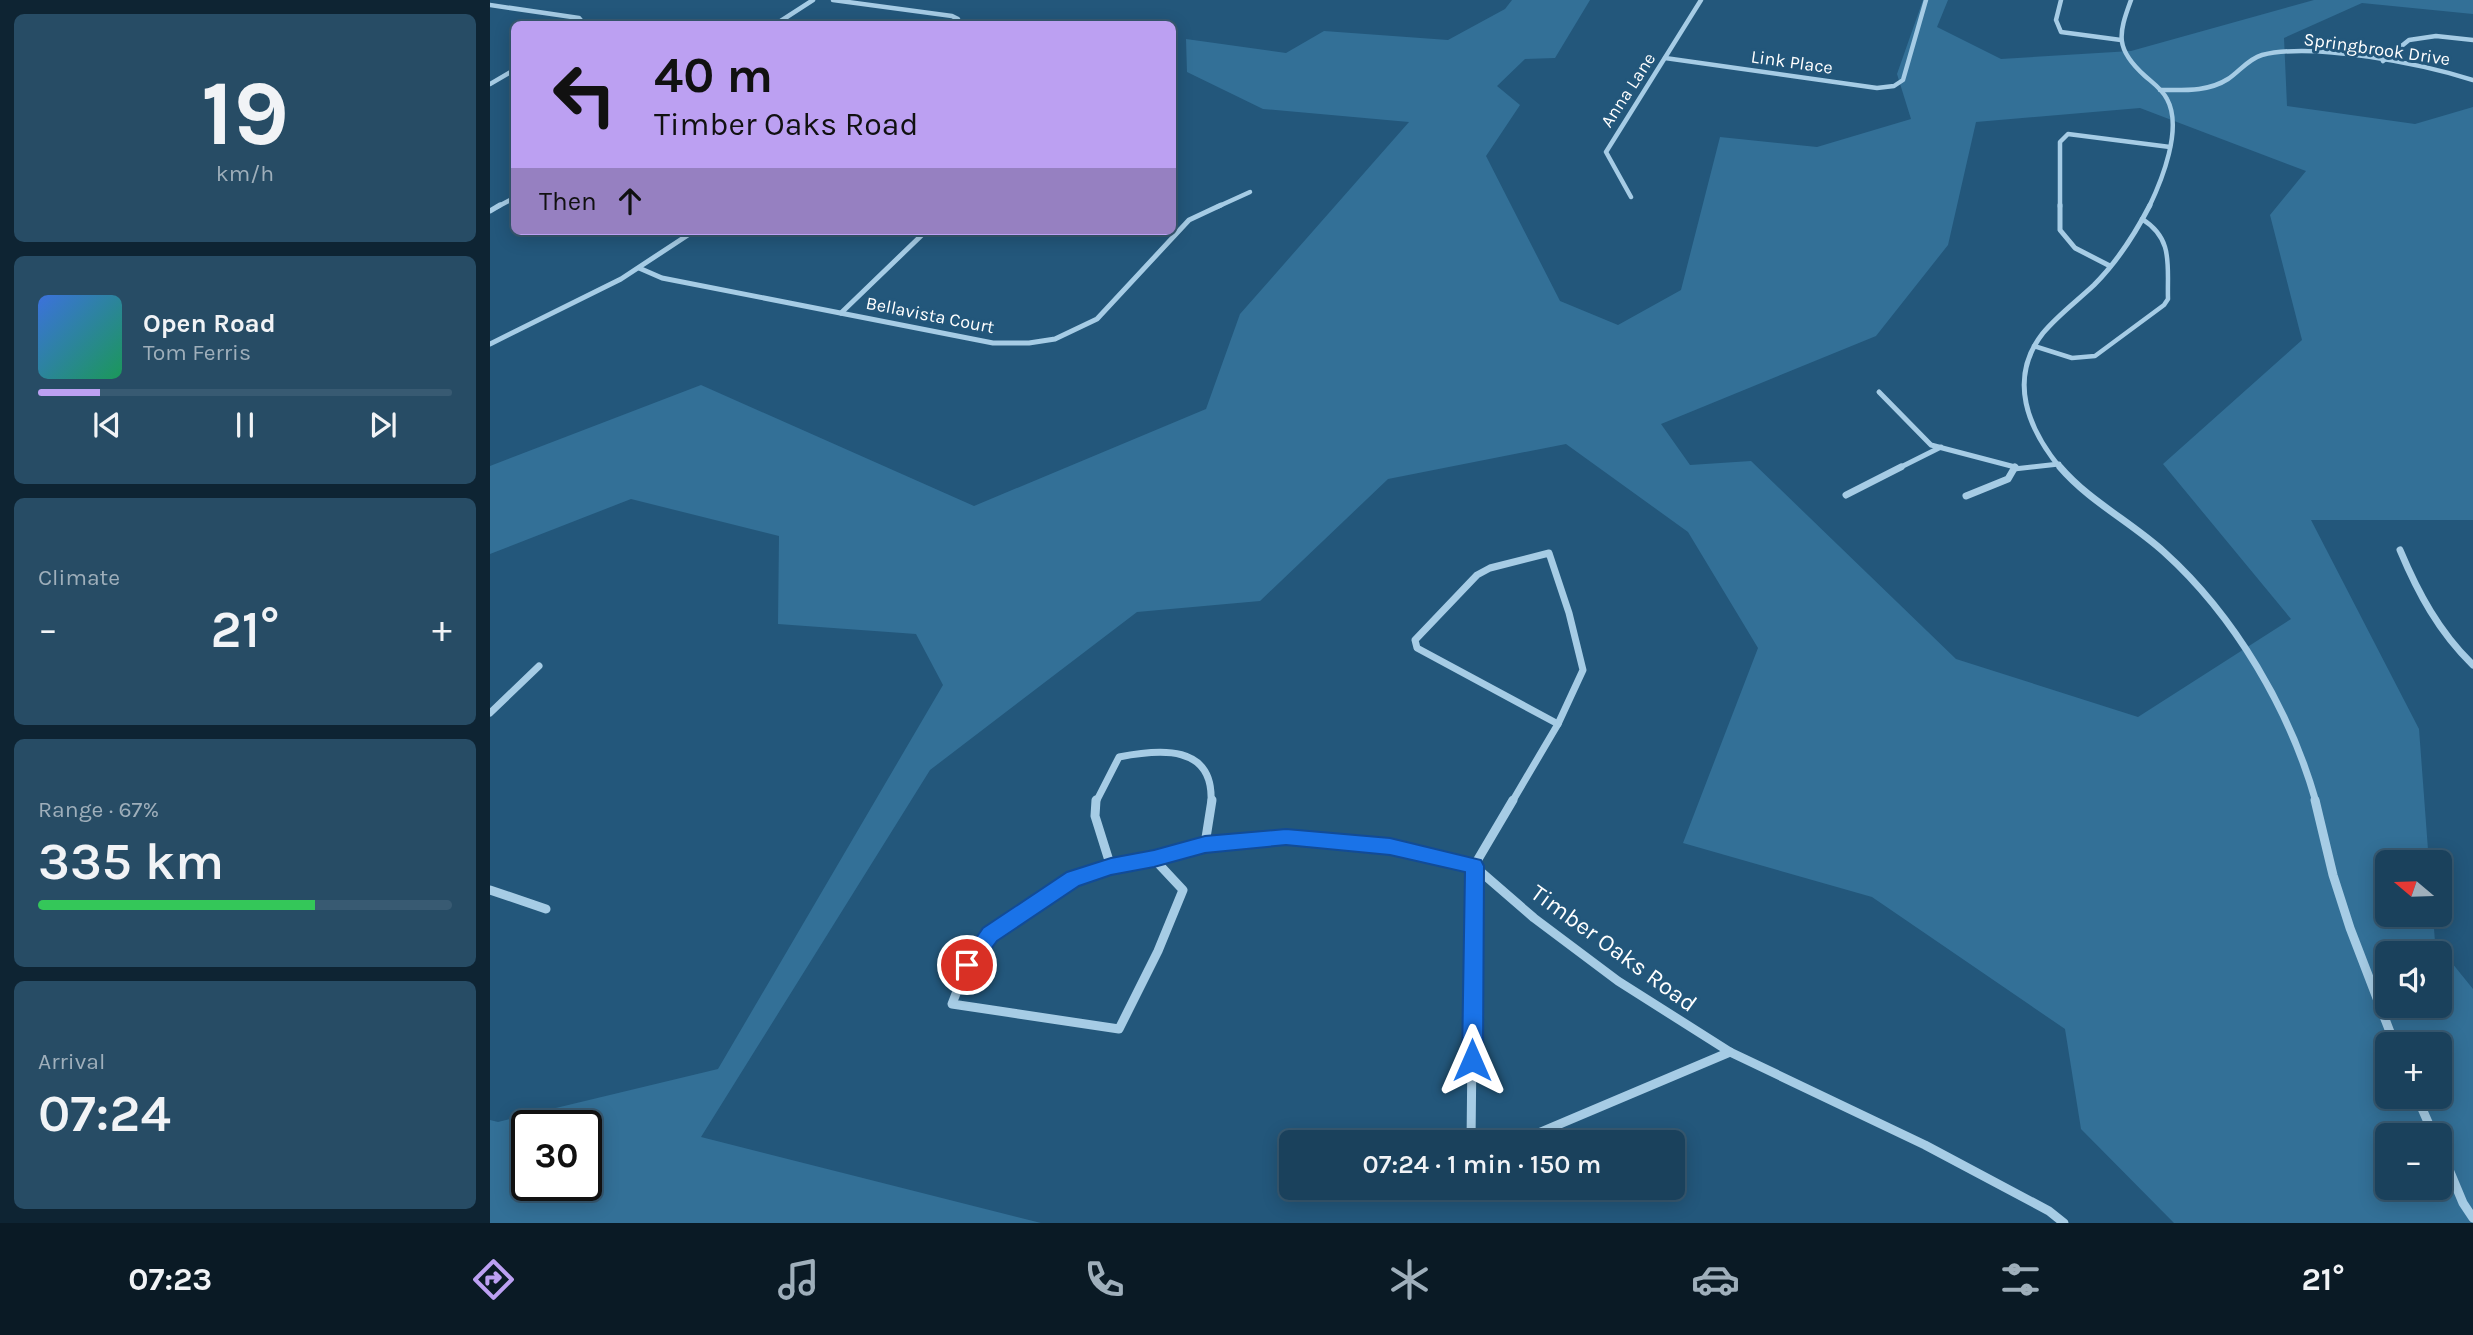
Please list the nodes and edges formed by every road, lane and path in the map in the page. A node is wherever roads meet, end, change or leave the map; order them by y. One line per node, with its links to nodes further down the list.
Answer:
1 (813, 0): 9 (street)
2 (833, 0): 10 (street)
3 (1701, 0): 13 (street, Anna Lane)
4 (1926, 0): 13 (street, Link Place)
5 (2061, 0): 11 (street)
6 (2131, 0): 11 (street)
7 (490, 5): 8 (street)
8 (582, 21)
9 (781, 21)
10 (952, 21)
11 (2121, 40): 18 (street)
12 (2473, 40): 14 (street)
13 (1665, 58): 21 (street, Anna Lane)
14 (2383, 61): 16 (street, Springbrook Drive); 18 (street, Springbrook Drive)
15 (511, 72): 17 (street)
16 (2473, 80)
17 (490, 84)
18 (2160, 90): 19 (street)
19 (2171, 147): 24 (street); 29 (street)
20 (1250, 192): 25 (street, Bellavista Court)
21 (1631, 197)
22 (511, 200): 23 (street)
23 (490, 212)
24 (2141, 219): 29 (street); 33 (lane)
25 (1176, 234)
26 (688, 235): 30 (street)
27 (922, 235): 31 (street)
28 (1175, 235): 31 (street, Bellavista Court)
29 (2110, 266): 33 (street)
30 (639, 268): 31 (street, Bellavista Court); 32 (street)
31 (841, 313)
32 (490, 344)
33 (2034, 346): 36 (street)
34 (1879, 392): 35 (street)
35 (1941, 447): 37 (street); 38 (street)
36 (2059, 464): 37 (street); 51 (street)
37 (2015, 467): 39 (street)
38 (1846, 495)
39 (1966, 496)
40 (2400, 550): 41 (street)
41 (2473, 665)
42 (539, 666): 43 (street)
43 (490, 713)
44 (1558, 724): 44 (street); 47 (street)
45 (1205, 845): 46 (street, Timber Oaks Road); 47 (street, Timber Oaks Road); 48 (street)
46 (1154, 859): 48 (street, Timber Oaks Road); 48 (street, Timber Oaks Road)
47 (1474, 866): 52 (street, Timber Oaks Road); 53 (street)
48 (1111, 867)
49 (490, 890): 50 (street)
50 (546, 909)
51 (2389, 1032)
52 (1730, 1052): 54 (street); 57 (street, Timber Oaks Road)
53 (1471, 1130)
54 (1547, 1130)
55 (2452, 1177): 56 (street)
56 (2473, 1218)
57 (2064, 1223)

